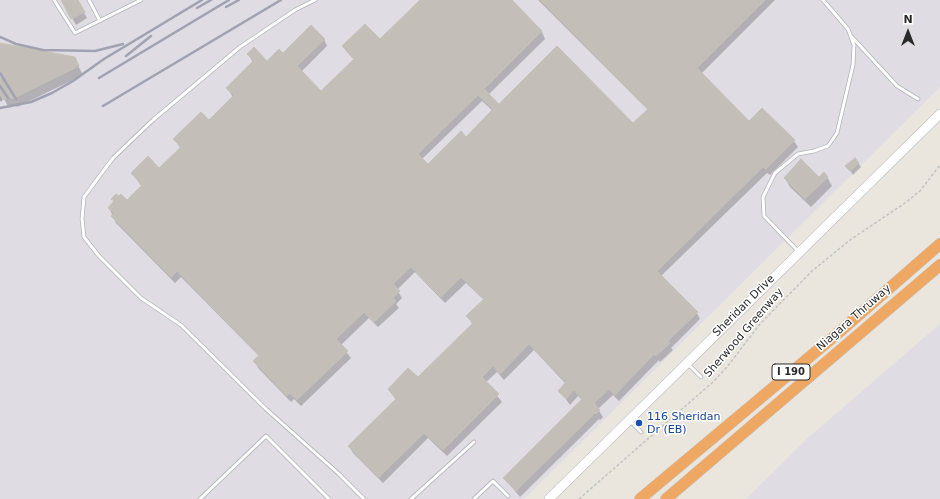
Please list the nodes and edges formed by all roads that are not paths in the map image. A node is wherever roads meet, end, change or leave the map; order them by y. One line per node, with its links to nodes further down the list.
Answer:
1 (54, 0): 7 (lane)
2 (89, 0): 7 (lane)
3 (141, 0): 6 (lane)
4 (315, 0): 22 (lane)
5 (823, 0): 8 (lane)
6 (134, 2): 7 (lane)
7 (100, 21)
8 (849, 34): 9 (lane); 12 (lane)
9 (918, 100)
10 (940, 114): 12 (main road, Sheridan Drive)
11 (940, 244): 26 (highway, Niagara Thruway / I 190)
12 (799, 252): 14 (main road, Sheridan Drive)
13 (940, 265): 27 (highway, Niagara Thruway / I 190)
14 (687, 363): 15 (lane); 16 (main road, Sheridan Drive)
15 (701, 377)
16 (629, 420): 17 (lane); 25 (main road, Sheridan Drive)
17 (641, 432)
18 (474, 442): 23 (lane)
19 (508, 496): 24 (lane)
20 (200, 499): 21 (lane)
21 (329, 499)
22 (364, 499)
23 (410, 499)
24 (474, 499)
25 (549, 499)
26 (640, 499)
27 (666, 499)

